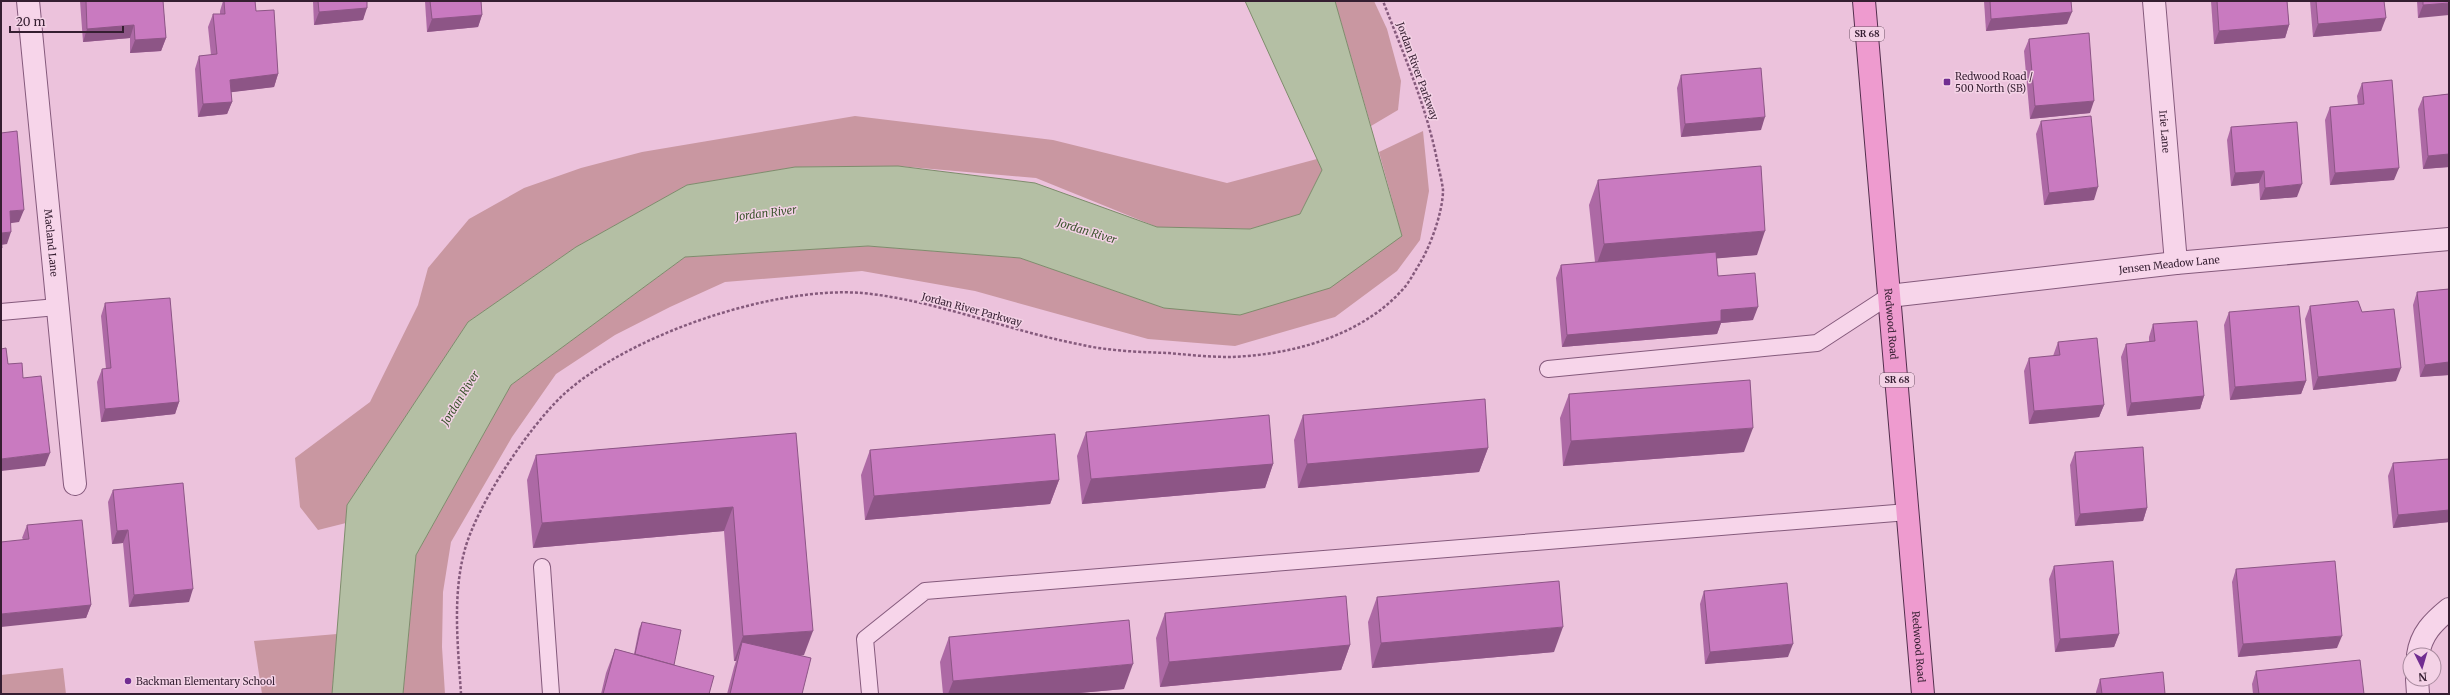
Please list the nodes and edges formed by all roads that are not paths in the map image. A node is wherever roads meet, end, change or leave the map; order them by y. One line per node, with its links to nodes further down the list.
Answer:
1 (28, 1): 7 (street, Macland Lane)
2 (1864, 1): 6 (main road, Redwood Road / SR 68)
3 (2154, 1): 5 (street, Irie Lane)
4 (2449, 239): 5 (street, Jensen Meadow Lane)
5 (2176, 263): 6 (street, Jensen Meadow Lane)
6 (1890, 296): 9 (lane); 11 (main road, Redwood Road / SR 68)
7 (58, 307): 8 (lane); 10 (street, Macland Lane)
8 (1, 312)
9 (1548, 369)
10 (75, 484)
11 (1908, 512): 16 (lane); 17 (main road, Redwood Road / SR 68)
12 (542, 567): 15 (lane)
13 (2449, 609): 14 (street)
14 (2419, 647)
15 (551, 694)
16 (870, 694)
17 (1923, 694)

